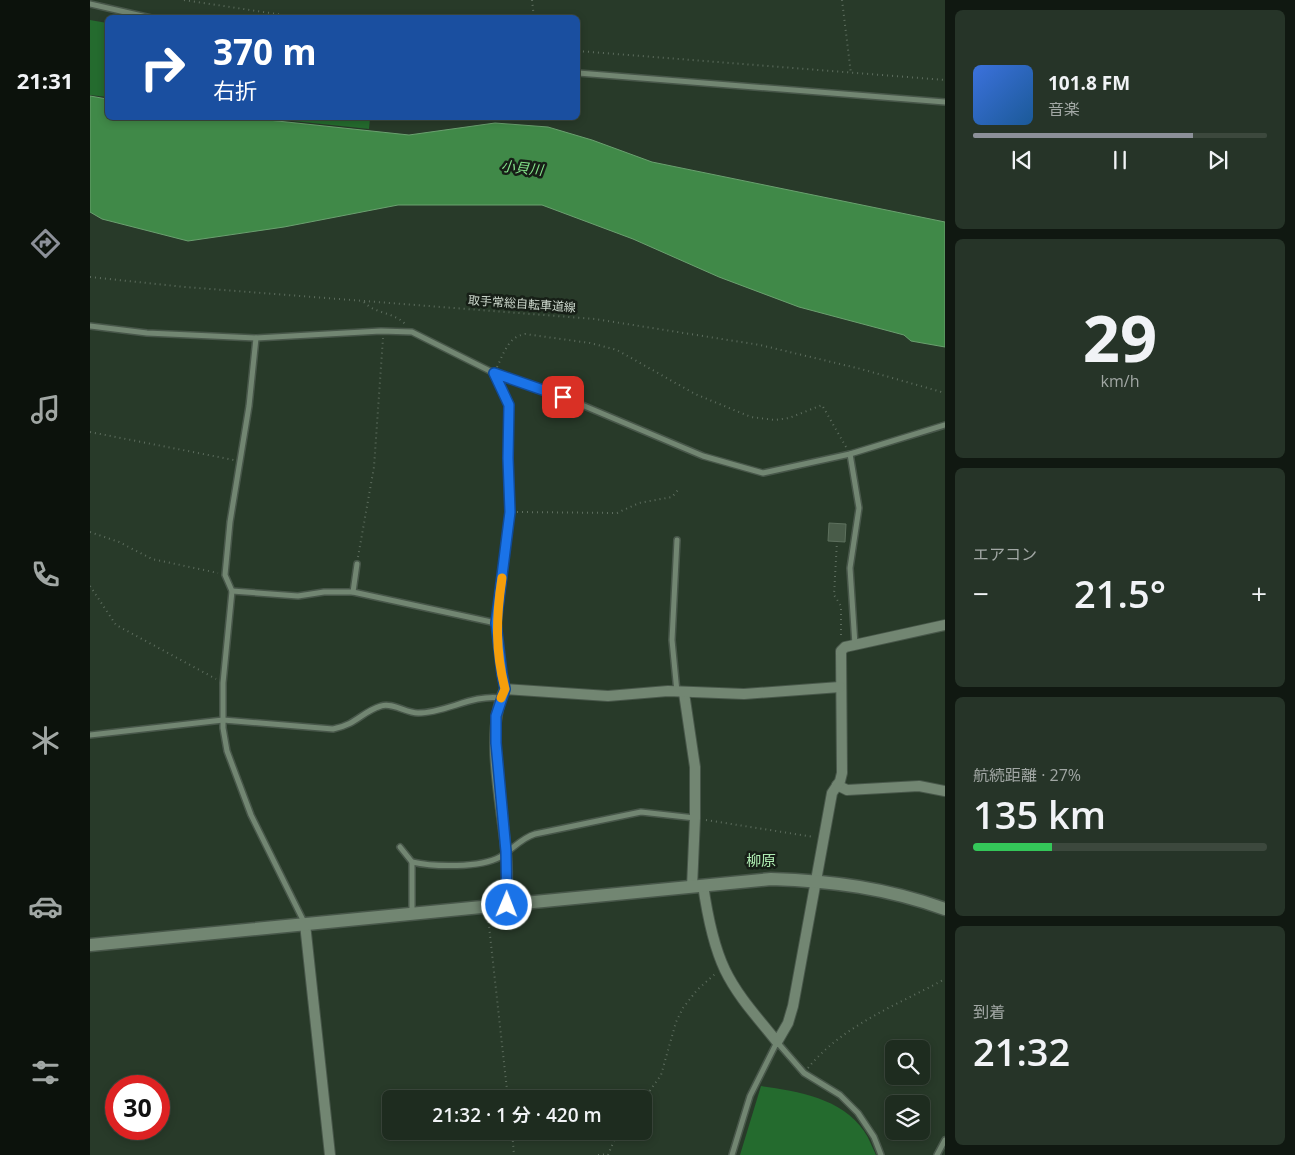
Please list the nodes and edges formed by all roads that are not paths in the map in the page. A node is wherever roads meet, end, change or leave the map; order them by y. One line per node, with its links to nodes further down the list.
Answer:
1 (90, 4): 2 (lane)
2 (138, 15)
3 (580, 73): 4 (lane)
4 (945, 102)
5 (90, 326): 6 (lane)
6 (256, 338): 7 (lane); 12 (lane)
7 (494, 373): 9 (lane); 14 (lane)
8 (945, 425): 9 (lane)
9 (850, 454): 16 (lane)
10 (677, 540): 18 (lane)
11 (357, 564): 13 (lane)
12 (232, 591): 13 (lane); 20 (lane)
13 (353, 592): 14 (lane)
14 (496, 623): 19 (lane)
15 (945, 625): 16 (street)
16 (855, 645): 17 (street)
17 (840, 687): 18 (street); 22 (street)
18 (681, 692): 19 (street); 24 (street)
19 (503, 693): 20 (lane); 26 (street)
20 (223, 720): 21 (lane); 33 (lane)
21 (90, 735)
22 (837, 785): 23 (street); 28 (street)
23 (945, 791)
24 (696, 818): 26 (lane); 29 (street)
25 (400, 847): 27 (lane)
26 (506, 851): 27 (lane); 30 (street)
27 (412, 862): 32 (lane)
28 (817, 880): 29 (street); 31 (street); 35 (street)
29 (697, 886): 30 (street); 35 (street)
30 (507, 905): 32 (street)
31 (945, 909)
32 (412, 914): 33 (street)
33 (305, 924): 34 (street); 37 (street)
34 (90, 945)
35 (777, 1042): 38 (lane); 39 (lane)
36 (945, 1140): 40 (lane)
37 (330, 1155)
38 (732, 1155)
39 (881, 1155)
40 (937, 1155)

